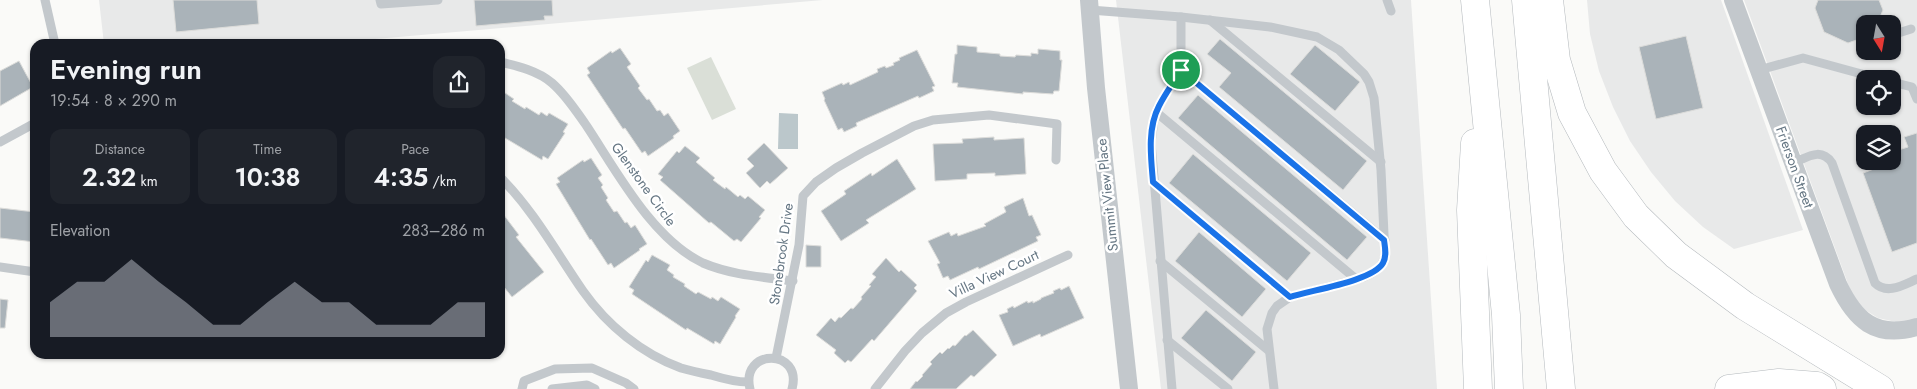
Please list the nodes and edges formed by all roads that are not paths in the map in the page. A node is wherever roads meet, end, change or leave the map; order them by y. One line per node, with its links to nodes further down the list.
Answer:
1 (45, 0): 15 (lane)
2 (380, 0): 3 (lane)
3 (438, 0)
4 (1387, 0): 10 (lane)
5 (1475, 0): 16 (highway)
6 (1526, 0): 57 (highway)
7 (1549, 0): 60 (highway)
8 (1733, 0): 19 (street, Frierson Street)
9 (1089, 5): 11 (lane); 51 (street, Summit View Place)
10 (1391, 11)
11 (1181, 16): 12 (lane); 18 (lane)
12 (1209, 20): 27 (lane); 27 (lane)
13 (1910, 29): 14 (lane)
14 (1901, 32)
15 (54, 39)
16 (1480, 62): 55 (highway); 56 (highway)
17 (505, 63): 38 (lane, Glenstone Circle)
18 (1181, 70): 23 (lane); 31 (lane)
19 (1759, 70): 20 (lane); 28 (street, Frierson Street)
20 (1856, 72)
21 (1901, 84): 22 (lane)
22 (1917, 99)
23 (1156, 112): 30 (lane); 36 (lane)
24 (30, 126): 25 (lane)
25 (0, 142)
26 (1056, 160): 38 (lane, Stonebrook Drive)
27 (1381, 162): 31 (lane)
28 (1793, 163): 37 (lane); 40 (street, Frierson Street)
29 (505, 182): 44 (lane)
30 (1153, 182): 33 (lane); 39 (lane)
31 (1384, 240): 36 (lane)
32 (1068, 255): 50 (lane, Villa View Court)
33 (1160, 261): 41 (lane); 42 (lane)
34 (0, 267): 35 (lane)
35 (30, 271)
36 (1356, 279): 39 (lane)
37 (1917, 280)
38 (793, 281): 43 (lane, Stonebrook Drive)
39 (1290, 297): 42 (lane)
40 (1917, 327)
41 (1168, 340): 52 (lane); 53 (lane)
42 (1268, 350): 54 (lane)
43 (776, 358): 44 (lane); 49 (lane)
44 (749, 386)
45 (522, 389): 48 (lane)
46 (552, 389): 47 (lane)
47 (595, 389)
48 (634, 389)
49 (792, 389)
50 (875, 389)
51 (1129, 389)
52 (1172, 389)
53 (1228, 389)
54 (1274, 389)
55 (1478, 389)
56 (1509, 389)
57 (1561, 389)
58 (1729, 389): 59 (highway)
59 (1822, 389)
60 (1880, 389)

